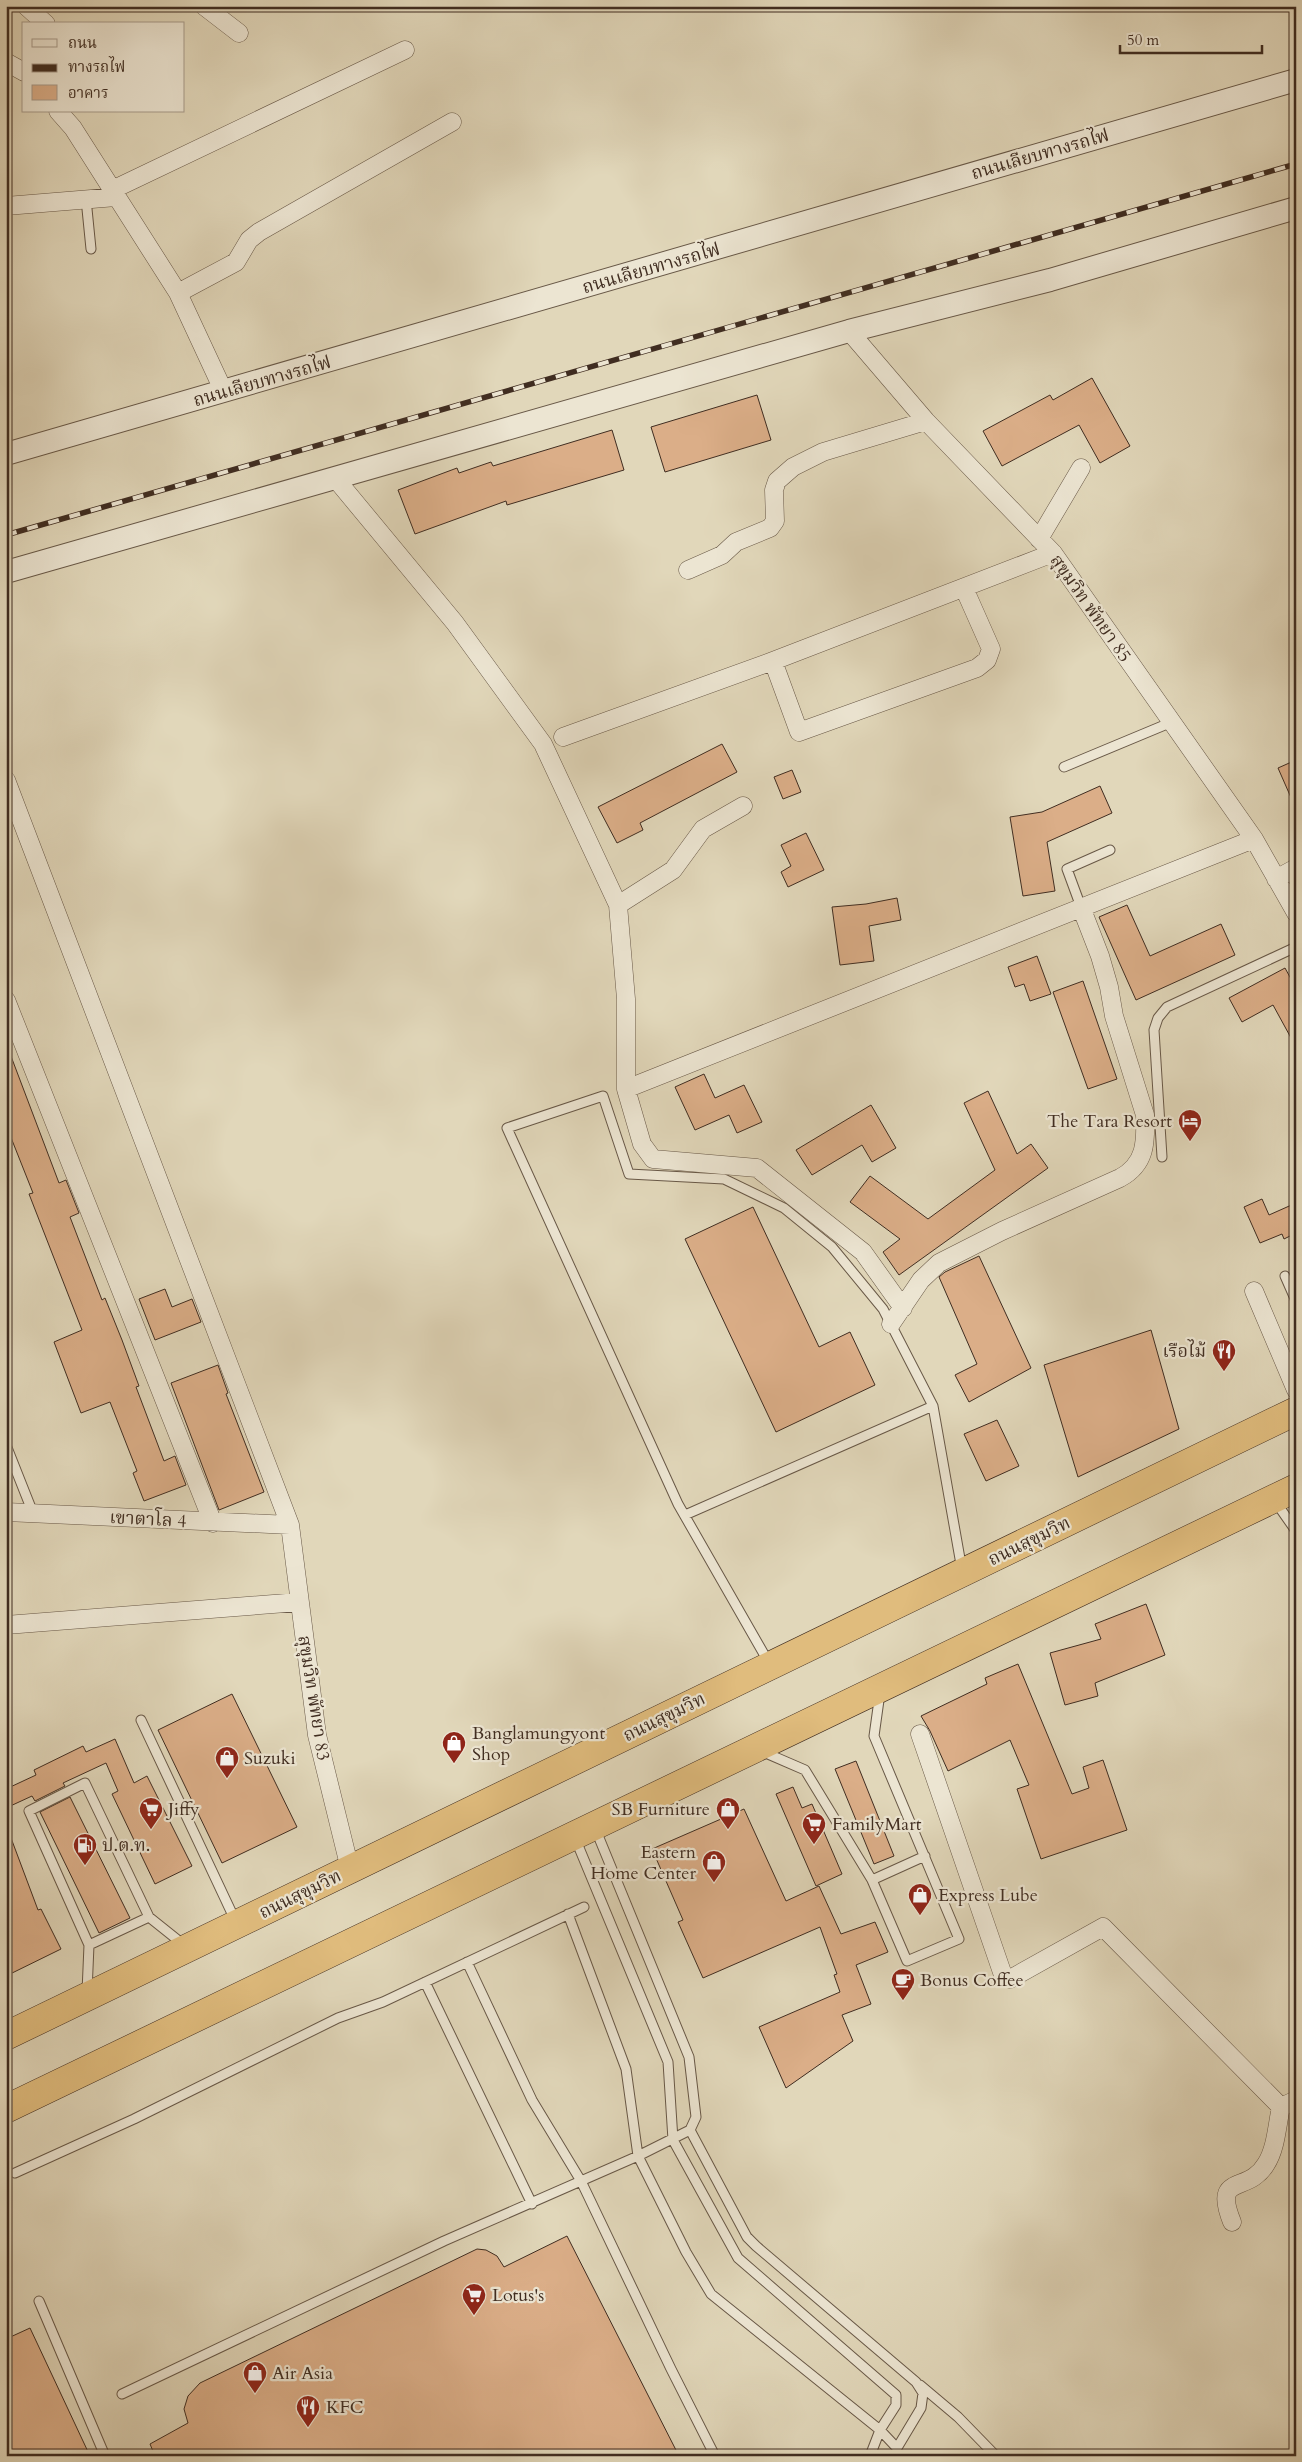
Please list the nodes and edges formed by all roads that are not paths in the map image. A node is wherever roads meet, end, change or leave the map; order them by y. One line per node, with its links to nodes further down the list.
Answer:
1 (26, 6): 3 (street)
2 (204, 6): 4 (street)
3 (44, 22)
4 (239, 33)
5 (405, 50): 13 (street)
6 (6, 62): 7 (street)
7 (22, 72)
8 (22, 73): 9 (street)
9 (6, 75)
10 (1296, 80): 20 (street, ถนนเลียบทางรถไฟ)
11 (59, 112): 13 (street)
12 (452, 122): 18 (street)
13 (114, 193): 14 (street); 18 (street)
14 (86, 200): 15 (street); 17 (lane)
15 (6, 206)
16 (1296, 208): 19 (street)
17 (91, 249)
18 (178, 293): 20 (street)
19 (849, 331): 21 (street, สุขุมวิท พัทยา 85); 24 (street)
20 (224, 392): 22 (street, ถนนเลียบทางรถไฟ)
21 (926, 421): 25 (street, สุขุมวิท พัทยา 85); 27 (street)
22 (6, 454)
23 (1081, 468): 25 (street)
24 (335, 478): 28 (street); 40 (street)
25 (1039, 539): 26 (street, สุขุมวิท พัทยา 85)
26 (1052, 553): 29 (street); 31 (street, สุขุมวิท พัทยา 85)
27 (688, 570)
28 (6, 572)
29 (964, 588): 30 (street); 30 (street)
30 (773, 661): 32 (street)
31 (1172, 722): 33 (lane); 36 (street, สุขุมวิท พัทยา 85)
32 (563, 737)
33 (1064, 767)
34 (6, 780): 61 (street, สุขุมวิท พัทยา 83)
35 (743, 806): 40 (street)
36 (1254, 839): 39 (street, สุขุมวิท พัทยา 85); 41 (street)
37 (1110, 850): 41 (lane)
38 (1296, 868): 39 (street)
39 (1276, 879): 42 (street, สุขุมวิท พัทยา 85)
40 (618, 905): 45 (street)
41 (1082, 908): 45 (street); 50 (street)
42 (1296, 913)
43 (1296, 947): 46 (lane)
44 (6, 1000): 60 (street)
45 (626, 1089): 50 (street)
46 (1162, 1157)
47 (1285, 1276): 49 (lane)
48 (1254, 1291): 52 (street)
49 (1296, 1301)
50 (903, 1308): 51 (street)
51 (891, 1324): 53 (lane); 59 (lane)
52 (1296, 1390)
53 (933, 1406): 59 (lane); 63 (lane)
54 (1296, 1411): 63 (highway, ถนนสุขุมวิท)
55 (6, 1445): 58 (lane)
56 (1285, 1493): 62 (lane); 67 (highway)
57 (6, 1512): 58 (street, เขาตาโล 4)
58 (33, 1513): 60 (street, เขาตาโล 4)
59 (685, 1515): 66 (lane)
60 (213, 1523): 61 (street, เขาตาโล 4)
61 (290, 1525): 64 (street, สุขุมวิท พัทยา 83)
62 (1296, 1531)
63 (962, 1573): 66 (highway, ถนนสุขุมวิท)
64 (299, 1602): 65 (street); 73 (street, สุขุมวิท พัทยา 83)
65 (6, 1625)
66 (771, 1666): 73 (highway, ถนนสุขุมวิท)
67 (881, 1688): 70 (highway); 72 (lane)
68 (141, 1720): 78 (lane)
69 (920, 1734): 85 (street)
70 (756, 1748): 71 (highway); 74 (lane)
71 (584, 1831): 86 (highway); 87 (lane); 88 (lane)
72 (925, 1856): 74 (lane); 74 (lane)
73 (350, 1869): 78 (highway, ถนนสุขุมวิท)
74 (872, 1880)
75 (584, 1907): 76 (lane)
76 (568, 1914): 81 (lane); 89 (lane)
77 (149, 1917): 79 (lane); 79 (lane); 80 (lane)
78 (237, 1924): 80 (highway, ถนนสุขุมวิท)
79 (89, 1945): 83 (lane)
80 (188, 1948): 83 (highway, ถนนสุขุมวิท)
81 (467, 1962): 82 (lane); 91 (lane)
82 (425, 1982): 90 (lane); 92 (lane)
83 (87, 1997): 84 (highway, ถนนสุขุมวิท)
84 (6, 2036)
85 (1288, 2104): 93 (street)
86 (6, 2109)
87 (690, 2130): 88 (lane); 95 (lane)
88 (673, 2140): 89 (lane); 97 (lane)
89 (638, 2156): 91 (lane); 97 (lane)
90 (16, 2173)
91 (581, 2181): 92 (lane); 99 (lane)
92 (532, 2204): 96 (lane)
93 (1232, 2222)
94 (39, 2301): 98 (lane)
95 (916, 2382): 97 (lane); 101 (lane)
96 (122, 2394)
97 (880, 2430): 100 (lane)
98 (106, 2456)
99 (715, 2456)
100 (870, 2456)
101 (996, 2456)

